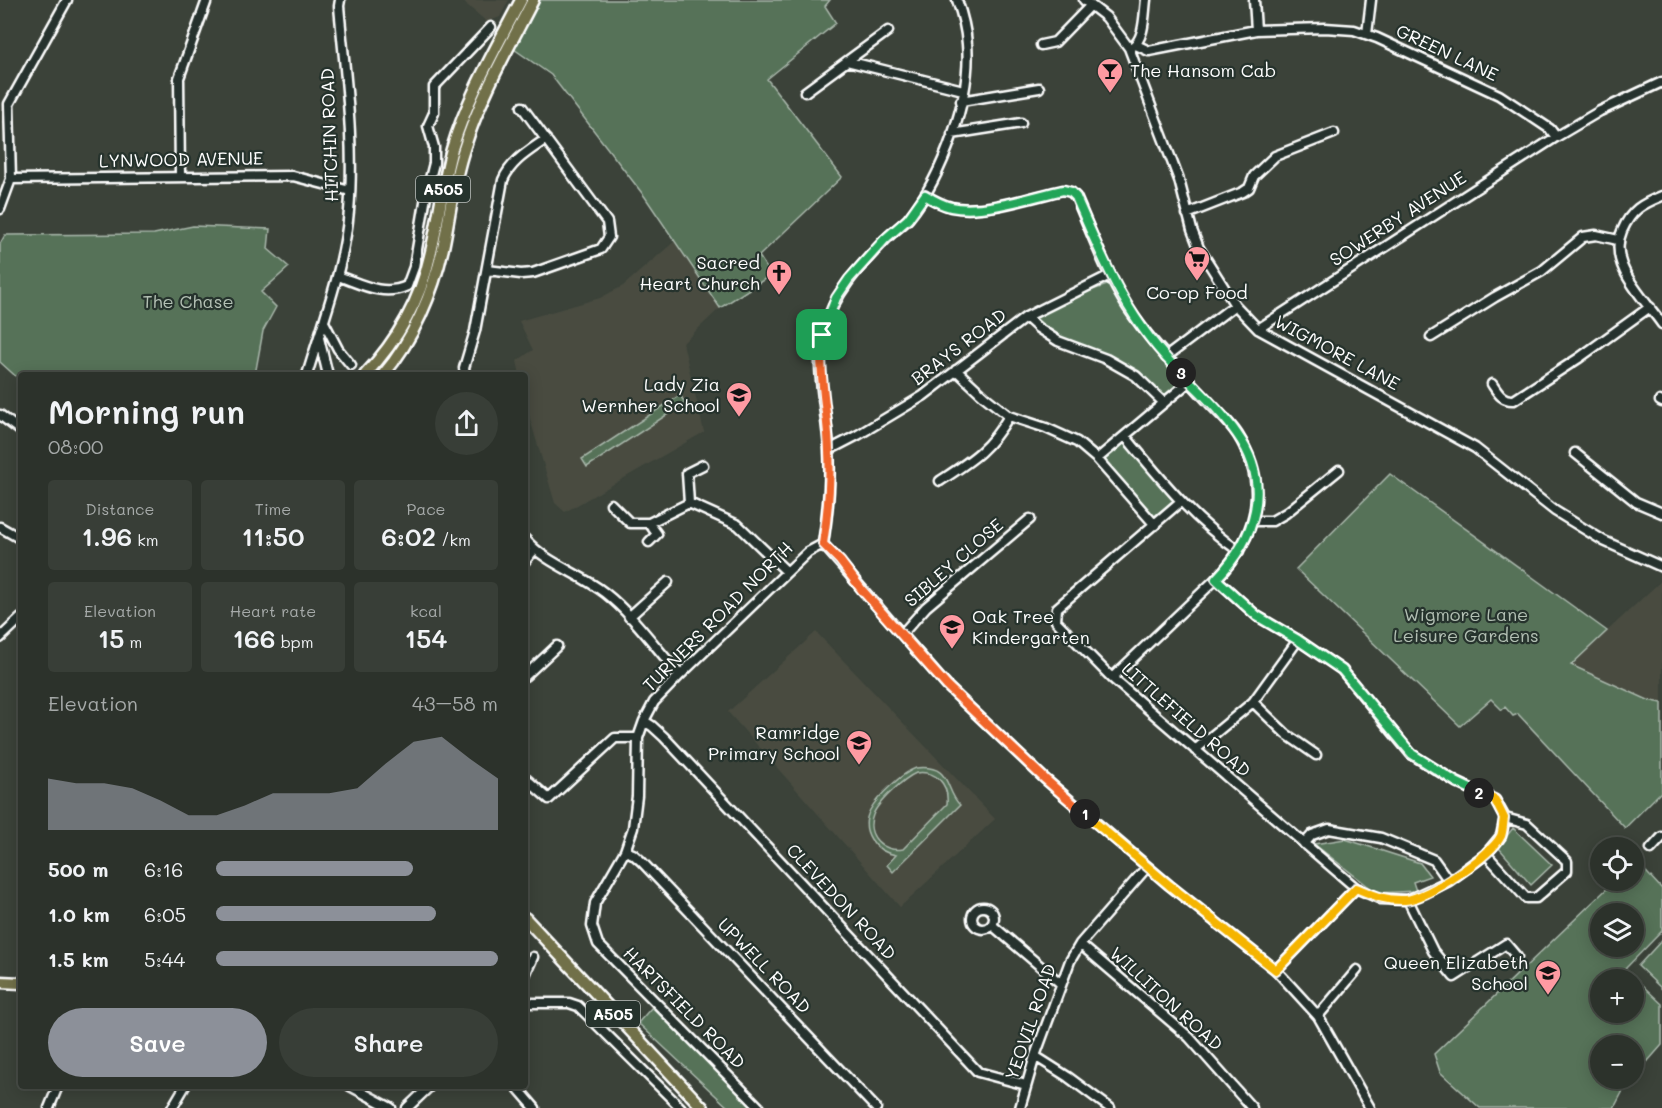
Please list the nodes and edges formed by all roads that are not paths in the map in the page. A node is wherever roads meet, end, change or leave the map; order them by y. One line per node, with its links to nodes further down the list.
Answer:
1 (67, 0): 30 (street)
2 (207, 0): 29 (street)
3 (340, 0): 31 (street, HITCHIN ROAD)
4 (521, 0): 53 (main road, A505)
5 (533, 0): 54 (main road, A505)
6 (957, 0): 20 (street)
7 (1146, 0): 16 (street)
8 (1254, 0): 12 (street)
9 (1371, 0): 14 (street)
10 (1087, 3): 15 (street); 16 (street, WIGMORE LANE)
11 (491, 27): 39 (street)
12 (1256, 30): 14 (street, GREEN LANE); 16 (street, GREEN LANE)
13 (888, 32): 17 (street)
14 (1367, 34): 27 (street, GREEN LANE)
15 (1041, 45)
16 (1132, 47): 35 (street, WIGMORE LANE)
17 (848, 61): 20 (street); 21 (street)
18 (1662, 82): 27 (street, SOWERBY AVENUE)
19 (1040, 88): 22 (street)
20 (963, 90): 22 (street)
21 (805, 92)
22 (962, 100): 26 (street)
23 (522, 107): 28 (street)
24 (1021, 123): 26 (street)
25 (1334, 133): 35 (street)
26 (952, 134): 32 (street)
27 (1556, 137): 45 (street, SOWERBY AVENUE)
28 (546, 140): 37 (street); 37 (street)
29 (180, 176): 30 (street, LYNWOOD AVENUE); 31 (street, LYNWOOD AVENUE)
30 (11, 179): 34 (street)
31 (350, 191): 39 (street, HITCHIN ROAD)
32 (925, 195): 38 (street); 63 (street)
33 (1662, 196): 36 (street)
34 (0, 209)
35 (1187, 214): 40 (street, WIGMORE LANE)
36 (1618, 240): 41 (street); 47 (street)
37 (487, 270): 55 (street)
38 (1110, 275): 42 (street, BRAYS ROAD); 48 (street)
39 (338, 276): 44 (street, HITCHIN ROAD)
40 (1235, 305): 45 (street, WIGMORE LANE); 48 (street)
41 (1650, 308): 43 (street); 57 (street)
42 (1026, 317): 50 (street, BRAYS ROAD); 58 (street)
43 (1661, 319)
44 (324, 322): 46 (street, HITCHIN ROAD); 49 (street)
45 (1258, 329): 85 (street, WIGMORE LANE)
46 (319, 337): 51 (street, HITCHIN ROAD); 52 (street)
47 (1431, 337)
48 (1167, 357): 56 (street)
49 (351, 365)
50 (956, 370): 60 (street); 63 (street, BRAYS ROAD)
51 (308, 372)
52 (327, 372)
53 (367, 372)
54 (386, 372)
55 (465, 372)
56 (1190, 381): 58 (street); 74 (street)
57 (1492, 384)
58 (1164, 403): 62 (street)
59 (0, 415): 61 (street)
60 (1009, 416): 65 (street); 68 (street)
61 (18, 429)
62 (1125, 436): 65 (street); 69 (street)
63 (829, 450): 81 (street)
64 (1575, 453): 72 (street)
65 (1097, 459): 76 (street)
66 (703, 465): 70 (street)
67 (1338, 470): 74 (street)
68 (940, 481)
69 (1180, 502): 76 (street, LITTLEFIELD ROAD); 83 (street)
70 (689, 503): 75 (street); 86 (street)
71 (611, 504): 75 (street)
72 (1662, 513)
73 (1030, 519): 91 (street, SIBLEY CLOSE)
74 (1254, 521): 83 (street)
75 (649, 523): 79 (street)
76 (1155, 525): 97 (street, LITTLEFIELD ROAD)
77 (0, 527): 78 (street)
78 (18, 537)
79 (649, 542)
80 (528, 543): 82 (street)
81 (823, 544): 86 (street, TURNERS ROAD NORTH); 91 (street)
82 (534, 550): 84 (street); 89 (street)
83 (1239, 551): 87 (street)
84 (528, 557)
85 (1662, 567)
86 (787, 572): 96 (street, TURNERS ROAD NORTH)
87 (1216, 579): 93 (street); 97 (street)
88 (668, 582): 89 (street)
89 (629, 617): 96 (street)
90 (18, 621): 92 (street)
91 (902, 634): 110 (street)
92 (0, 638)
93 (1298, 640): 98 (street); 104 (street)
94 (557, 646): 95 (street)
95 (528, 670)
96 (680, 675): 99 (street, TURNERS ROAD NORTH)
97 (1112, 678): 101 (street, LITTLEFIELD ROAD)
98 (1253, 702): 101 (street); 102 (street)
99 (644, 721): 100 (street, TURNERS ROAD NORTH); 129 (street, CLEVEDON ROAD)
100 (638, 738): 103 (street); 108 (street, TURNERS ROAD NORTH)
101 (1195, 750): 106 (street, LITTLEFIELD ROAD)
102 (1316, 755)
103 (528, 780)
104 (1504, 818): 109 (street); 109 (street)
105 (1662, 837): 107 (street)
106 (1304, 844): 111 (street); 112 (street, LITTLEFIELD ROAD)
107 (1651, 849)
108 (625, 851): 116 (street, TURNERS ROAD NORTH); 143 (street, UPWELL ROAD)
109 (1486, 854): 111 (street, LITTLEFIELD ROAD)
110 (1147, 867): 117 (street, YEOVIL ROAD); 121 (street)
111 (1449, 881): 113 (street, LITTLEFIELD ROAD)
112 (1356, 888): 113 (street, LITTLEFIELD ROAD); 121 (street)
113 (1408, 900): 119 (street)
114 (528, 921): 141 (main road, A505)
115 (992, 925): 125 (street)
116 (592, 926): 142 (street, HARTSFIELD ROAD)
117 (1080, 944): 125 (street, YEOVIL ROAD); 146 (street, WILLITON ROAD)
118 (533, 957): 120 (street)
119 (1517, 957)
120 (528, 968)
121 (1276, 970): 127 (street)
122 (1357, 970): 127 (street)
123 (0, 982): 124 (main road)
124 (18, 982)
125 (1060, 983): 128 (street, YEOVIL ROAD)
126 (528, 1003): 140 (street)
127 (1318, 1016): 147 (street)
128 (1035, 1056): 129 (street, YEOVIL ROAD); 145 (street)
129 (1026, 1085): 144 (street, YEOVIL ROAD)
130 (57, 1089): 135 (street)
131 (183, 1089): 136 (street)
132 (355, 1089): 137 (street)
133 (427, 1089): 138 (street)
134 (519, 1089): 139 (street)
135 (49, 1108)
136 (172, 1108)
137 (390, 1108)
138 (407, 1108)
139 (535, 1108)
140 (681, 1108)
141 (702, 1108)
142 (760, 1108)
143 (876, 1108)
144 (1020, 1108)
145 (1110, 1108)
146 (1252, 1108)
147 (1370, 1108)

